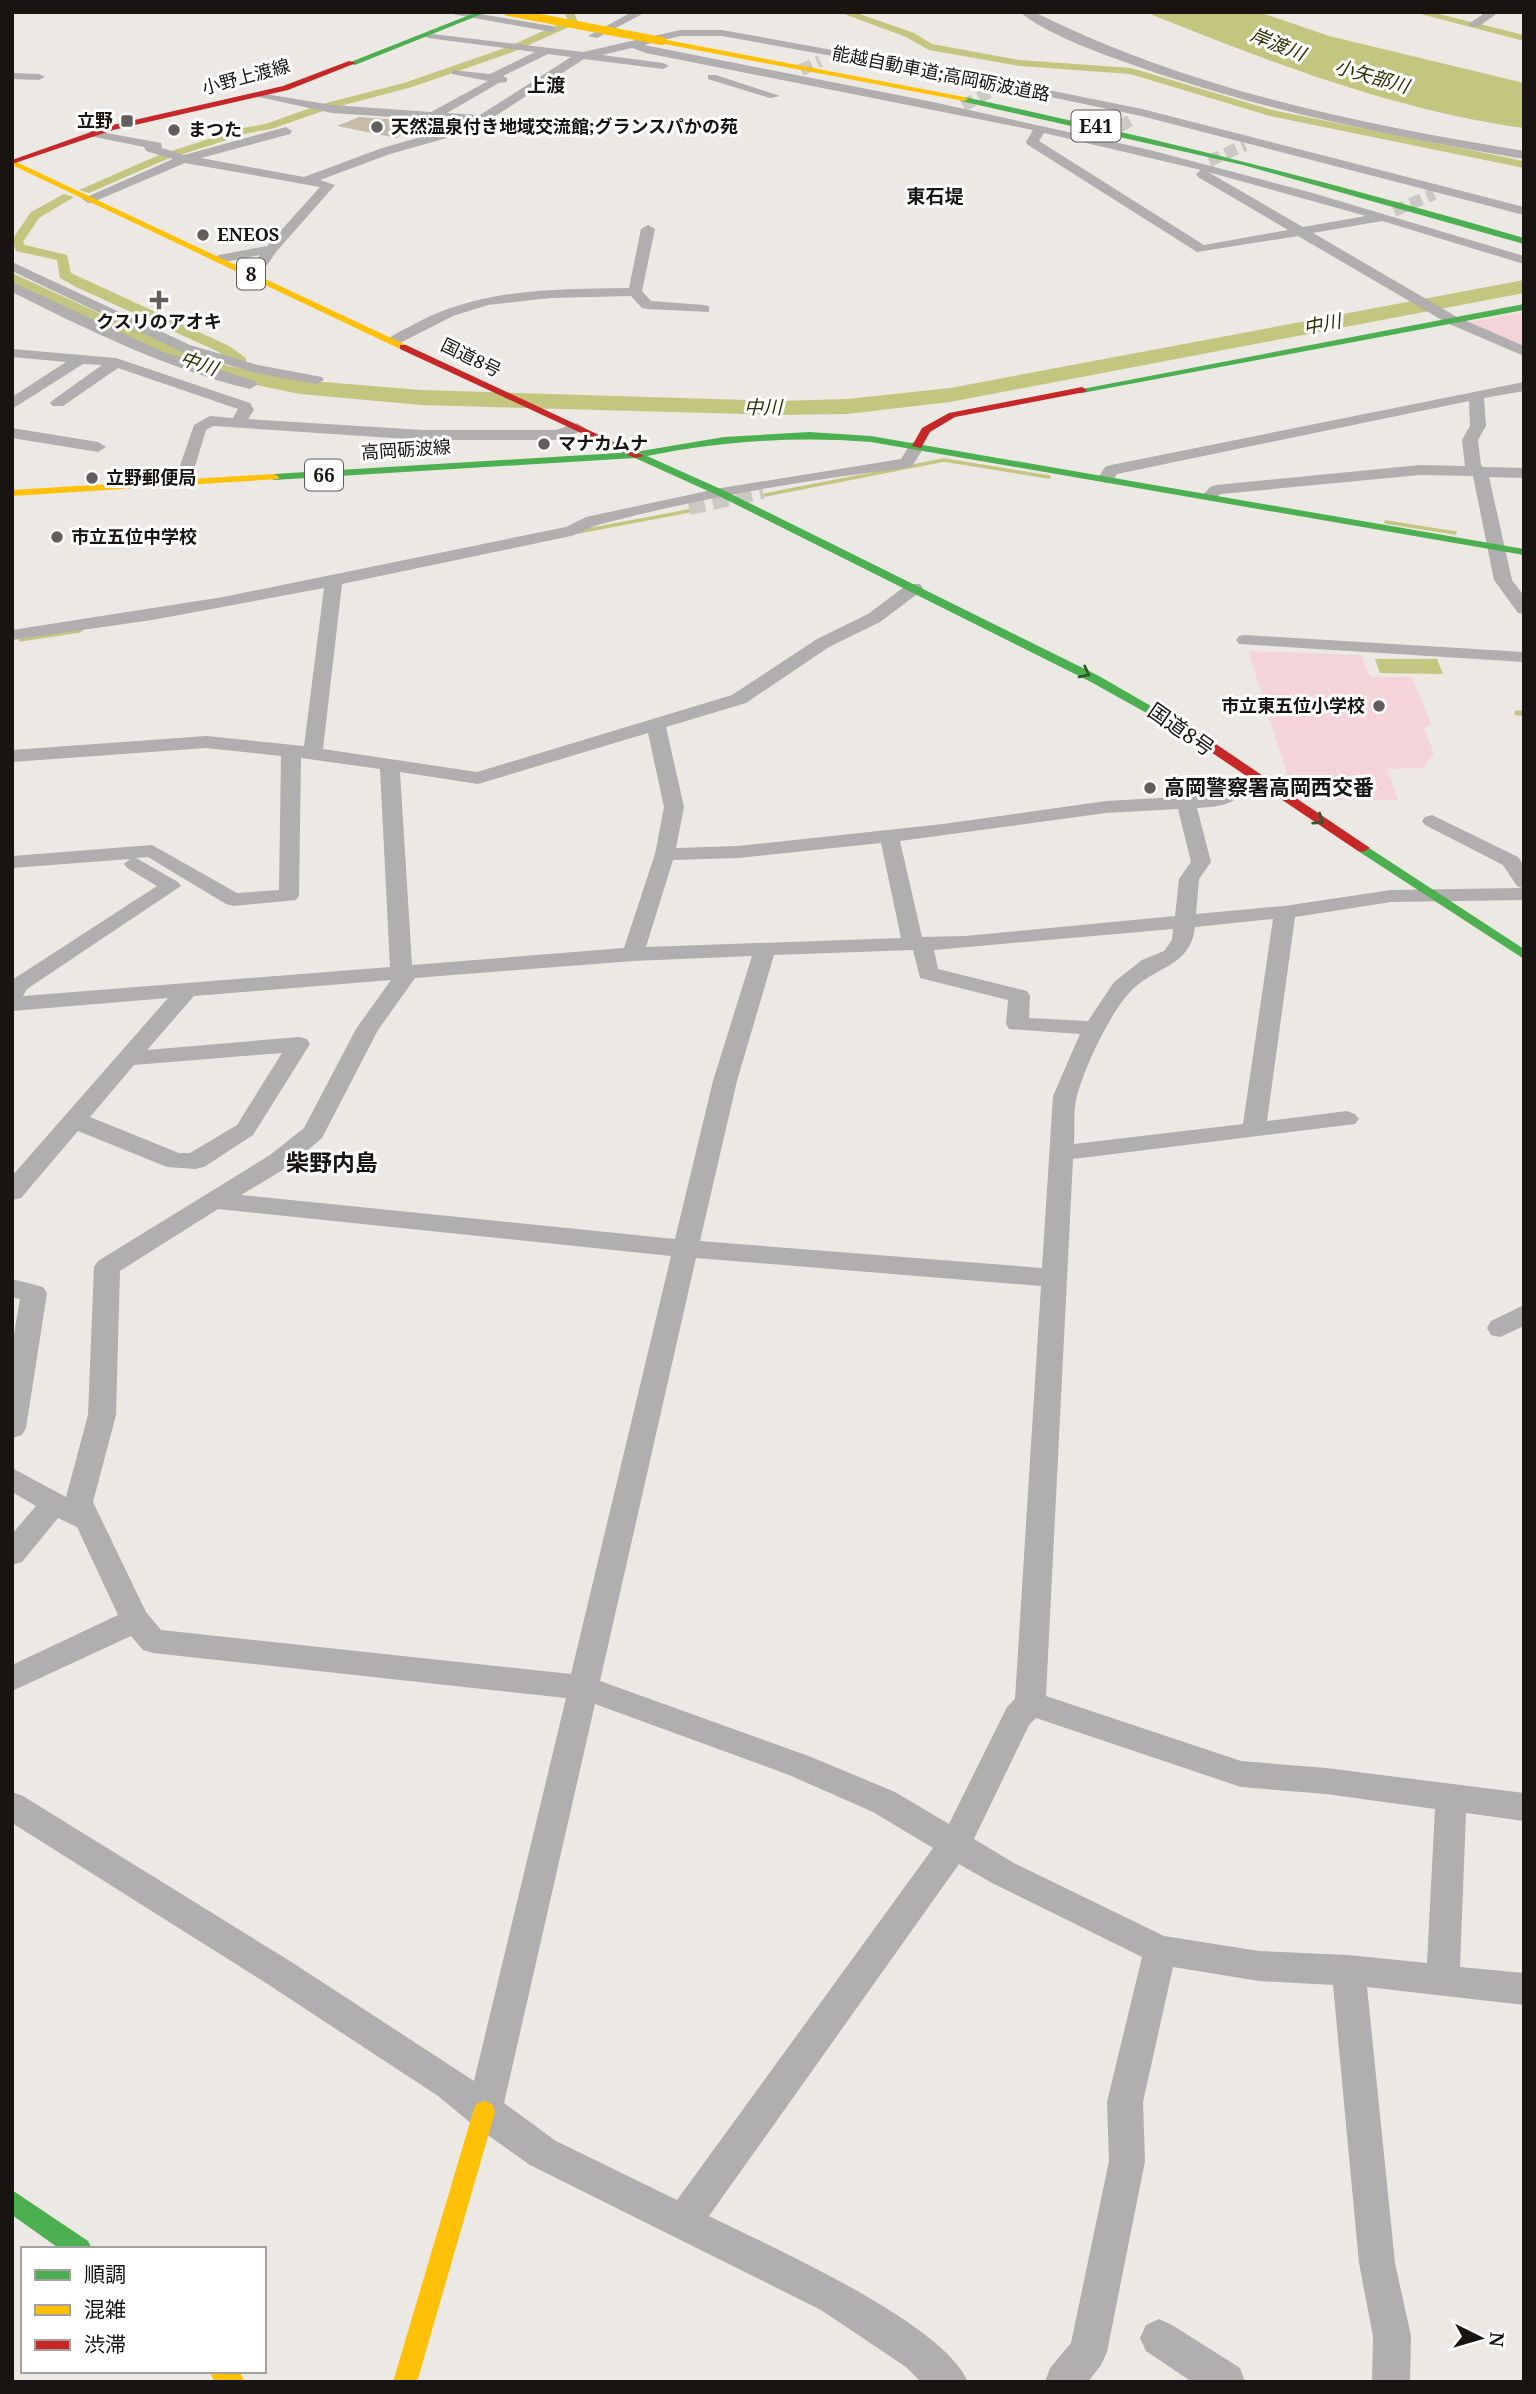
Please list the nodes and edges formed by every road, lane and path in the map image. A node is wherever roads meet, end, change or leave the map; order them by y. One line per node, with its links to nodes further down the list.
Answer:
1 (446, 12): 7 (street)
2 (508, 12): 11 (main road, 能越自動車道;高岡砺波道路 / E41, bridge)
3 (539, 12): 11 (main road, 能越自動車道;高岡砺波道路 / E41)
4 (641, 12): 10 (street)
5 (1025, 12): 33 (street)
6 (1494, 12): 8 (street)
7 (479, 15): 9 (main road, 小野上渡線); 10 (street)
8 (1474, 25)
9 (428, 35): 13 (street); 26 (main road, 小野上渡線)
10 (593, 36): 12 (street)
11 (668, 39): 42 (main road, 能越自動車道;高岡砺波道路 / E41); 44 (main road, 能越自動車道;高岡砺波道路 / E41)
12 (631, 44): 14 (street); 15 (street); 20 (street)
13 (545, 51): 15 (street); 22 (street)
14 (833, 54): 16 (street); 24 (street)
15 (582, 56): 23 (street); 27 (street)
16 (820, 61)
17 (801, 70): 20 (street)
18 (456, 72): 22 (street)
19 (12, 76): 21 (street)
20 (789, 77): 30 (street)
21 (39, 78)
22 (494, 79): 23 (street); 28 (street)
23 (537, 85): 29 (street)
24 (1003, 85): 25 (street); 39 (street)
25 (989, 92)
26 (263, 94): 28 (street); 32 (main road, 小野上渡線)
27 (774, 96)
28 (433, 116): 29 (street)
29 (460, 118): 37 (street)
30 (1040, 129): 36 (street); 43 (street)
31 (286, 131): 34 (street)
32 (94, 133): 34 (street); 35 (main road, 小野上渡線)
33 (1524, 155)
34 (184, 159): 37 (street); 38 (street)
35 (12, 162): 38 (main road, 国道8号 / 8)
36 (1204, 164): 40 (street); 43 (street)
37 (327, 179): 45 (street)
38 (88, 199): 46 (main road, 国道8号 / 8)
39 (1524, 211)
40 (1388, 213): 43 (street); 47 (street)
41 (648, 229): 51 (street)
42 (1524, 230)
43 (1301, 231): 54 (street)
44 (1524, 241)
45 (271, 249): 46 (street); 49 (street)
46 (219, 259): 49 (main road, 国道8号 / 8)
47 (1524, 260)
48 (12, 266): 60 (street)
49 (246, 272): 55 (main road, 国道8号 / 8)
50 (12, 286): 62 (street)
51 (635, 292): 53 (street); 55 (street)
52 (1524, 306): 54 (main road)
53 (704, 309)
54 (1452, 320): 56 (street); 69 (main road)
55 (393, 341): 67 (main road, 国道8号 / 8)
56 (1524, 352)
57 (12, 353): 58 (street)
58 (82, 358): 59 (street); 64 (street)
59 (116, 362): 65 (street); 66 (street)
60 (317, 380)
61 (1524, 386): 63 (street)
62 (266, 387)
63 (1476, 396): 73 (street); 75 (street)
64 (16, 399)
65 (58, 403)
66 (239, 421): 67 (street); 76 (street)
67 (577, 428): 71 (main road, 国道8号 / 8)
68 (12, 433): 70 (street)
69 (917, 446): 71 (main road, 高岡砺波線); 72 (street); 75 (main road, 高岡砺波線)
70 (97, 447)
71 (635, 455): 76 (main road, 高岡砺波線 / 66); 79 (main road, 国道8号 / 8)
72 (870, 469): 77 (street); 79 (street)
73 (1480, 472): 74 (street); 80 (street); 83 (street)
74 (1524, 472)
75 (1106, 478): 80 (main road, 高岡砺波線)
76 (182, 484): 78 (main road, 高岡砺波線 / 66)
77 (763, 491)
78 (12, 493)
79 (721, 493): 82 (street); 86 (main road, 国道8号 / 8)
80 (1210, 496): 83 (main road, 高岡砺波線)
81 (689, 507): 82 (street)
82 (571, 531): 85 (street)
83 (1496, 546): 84 (main road, 高岡砺波線); 87 (street)
84 (1524, 552)
85 (334, 579): 88 (street); 94 (street)
86 (914, 588): 91 (main road, 国道8号 / 8); 92 (street); 109 (main road, 国道8号 / 8, one-way to 109)
87 (1524, 609)
88 (12, 635)
89 (1245, 640): 90 (street)
90 (1524, 657)
91 (1090, 695)
92 (656, 725): 96 (street); 102 (street)
93 (291, 751): 94 (street); 95 (street); 103 (street)
94 (313, 753): 96 (street)
95 (12, 756)
96 (390, 766): 117 (street)
97 (1214, 778): 98 (main road, 国道8号)
98 (1240, 796): 99 (street)
99 (1186, 803): 101 (street); 112 (street)
100 (1432, 821): 106 (street)
101 (889, 835): 102 (street); 113 (street)
102 (665, 854): 115 (street)
103 (12, 862)
104 (134, 864): 119 (street)
105 (1369, 881): 108 (main road)
106 (1524, 882)
107 (1524, 894): 109 (street)
108 (1391, 896): 109 (street); 110 (street); 111 (main road)
109 (1432, 896): 116 (main road, 国道8号 / 8)
110 (1284, 912): 112 (street); 125 (street)
111 (1420, 914)
112 (1184, 921): 113 (street); 121 (street)
113 (917, 943): 114 (street); 121 (street)
114 (765, 948): 115 (street); 129 (street)
115 (634, 954): 117 (street)
116 (1524, 955)
117 (405, 972): 118 (street); 128 (street)
118 (187, 990): 120 (street); 122 (street)
119 (12, 996)
120 (12, 1004)
121 (1094, 1028): 126 (street)
122 (126, 1059): 124 (street); 124 (street)
123 (1347, 1119): 125 (street)
124 (74, 1120): 127 (street)
125 (1254, 1130): 126 (street)
126 (1061, 1153): 130 (street)
127 (12, 1192)
128 (216, 1201): 129 (street); 137 (street)
129 (687, 1249): 130 (street); 141 (street)
130 (1055, 1278): 142 (street)
131 (12, 1288): 134 (street)
132 (1524, 1314): 133 (street)
133 (1500, 1328)
134 (12, 1428)
135 (12, 1478): 136 (street)
136 (54, 1504): 137 (street); 138 (street)
137 (90, 1521): 139 (street)
138 (12, 1554)
139 (135, 1620): 140 (street); 141 (street)
140 (12, 1679)
141 (585, 1688): 146 (street); 151 (street)
142 (1030, 1703): 143 (street); 146 (street)
143 (1451, 1798): 145 (street); 149 (street)
144 (12, 1805): 151 (street)
145 (1524, 1807)
146 (955, 1843): 147 (street); 153 (street)
147 (1160, 1950): 148 (street); 158 (street)
148 (1348, 1970): 149 (street); 160 (street)
149 (1443, 1978): 150 (street)
150 (1524, 1989)
151 (484, 2112): 153 (street); 156 (main road)
152 (12, 2201): 154 (main road)
153 (683, 2222): 157 (street)
154 (77, 2247)
155 (1159, 2338): 159 (street)
156 (405, 2382)
157 (949, 2382)
158 (1064, 2382)
159 (1226, 2382)
160 (1391, 2382)

